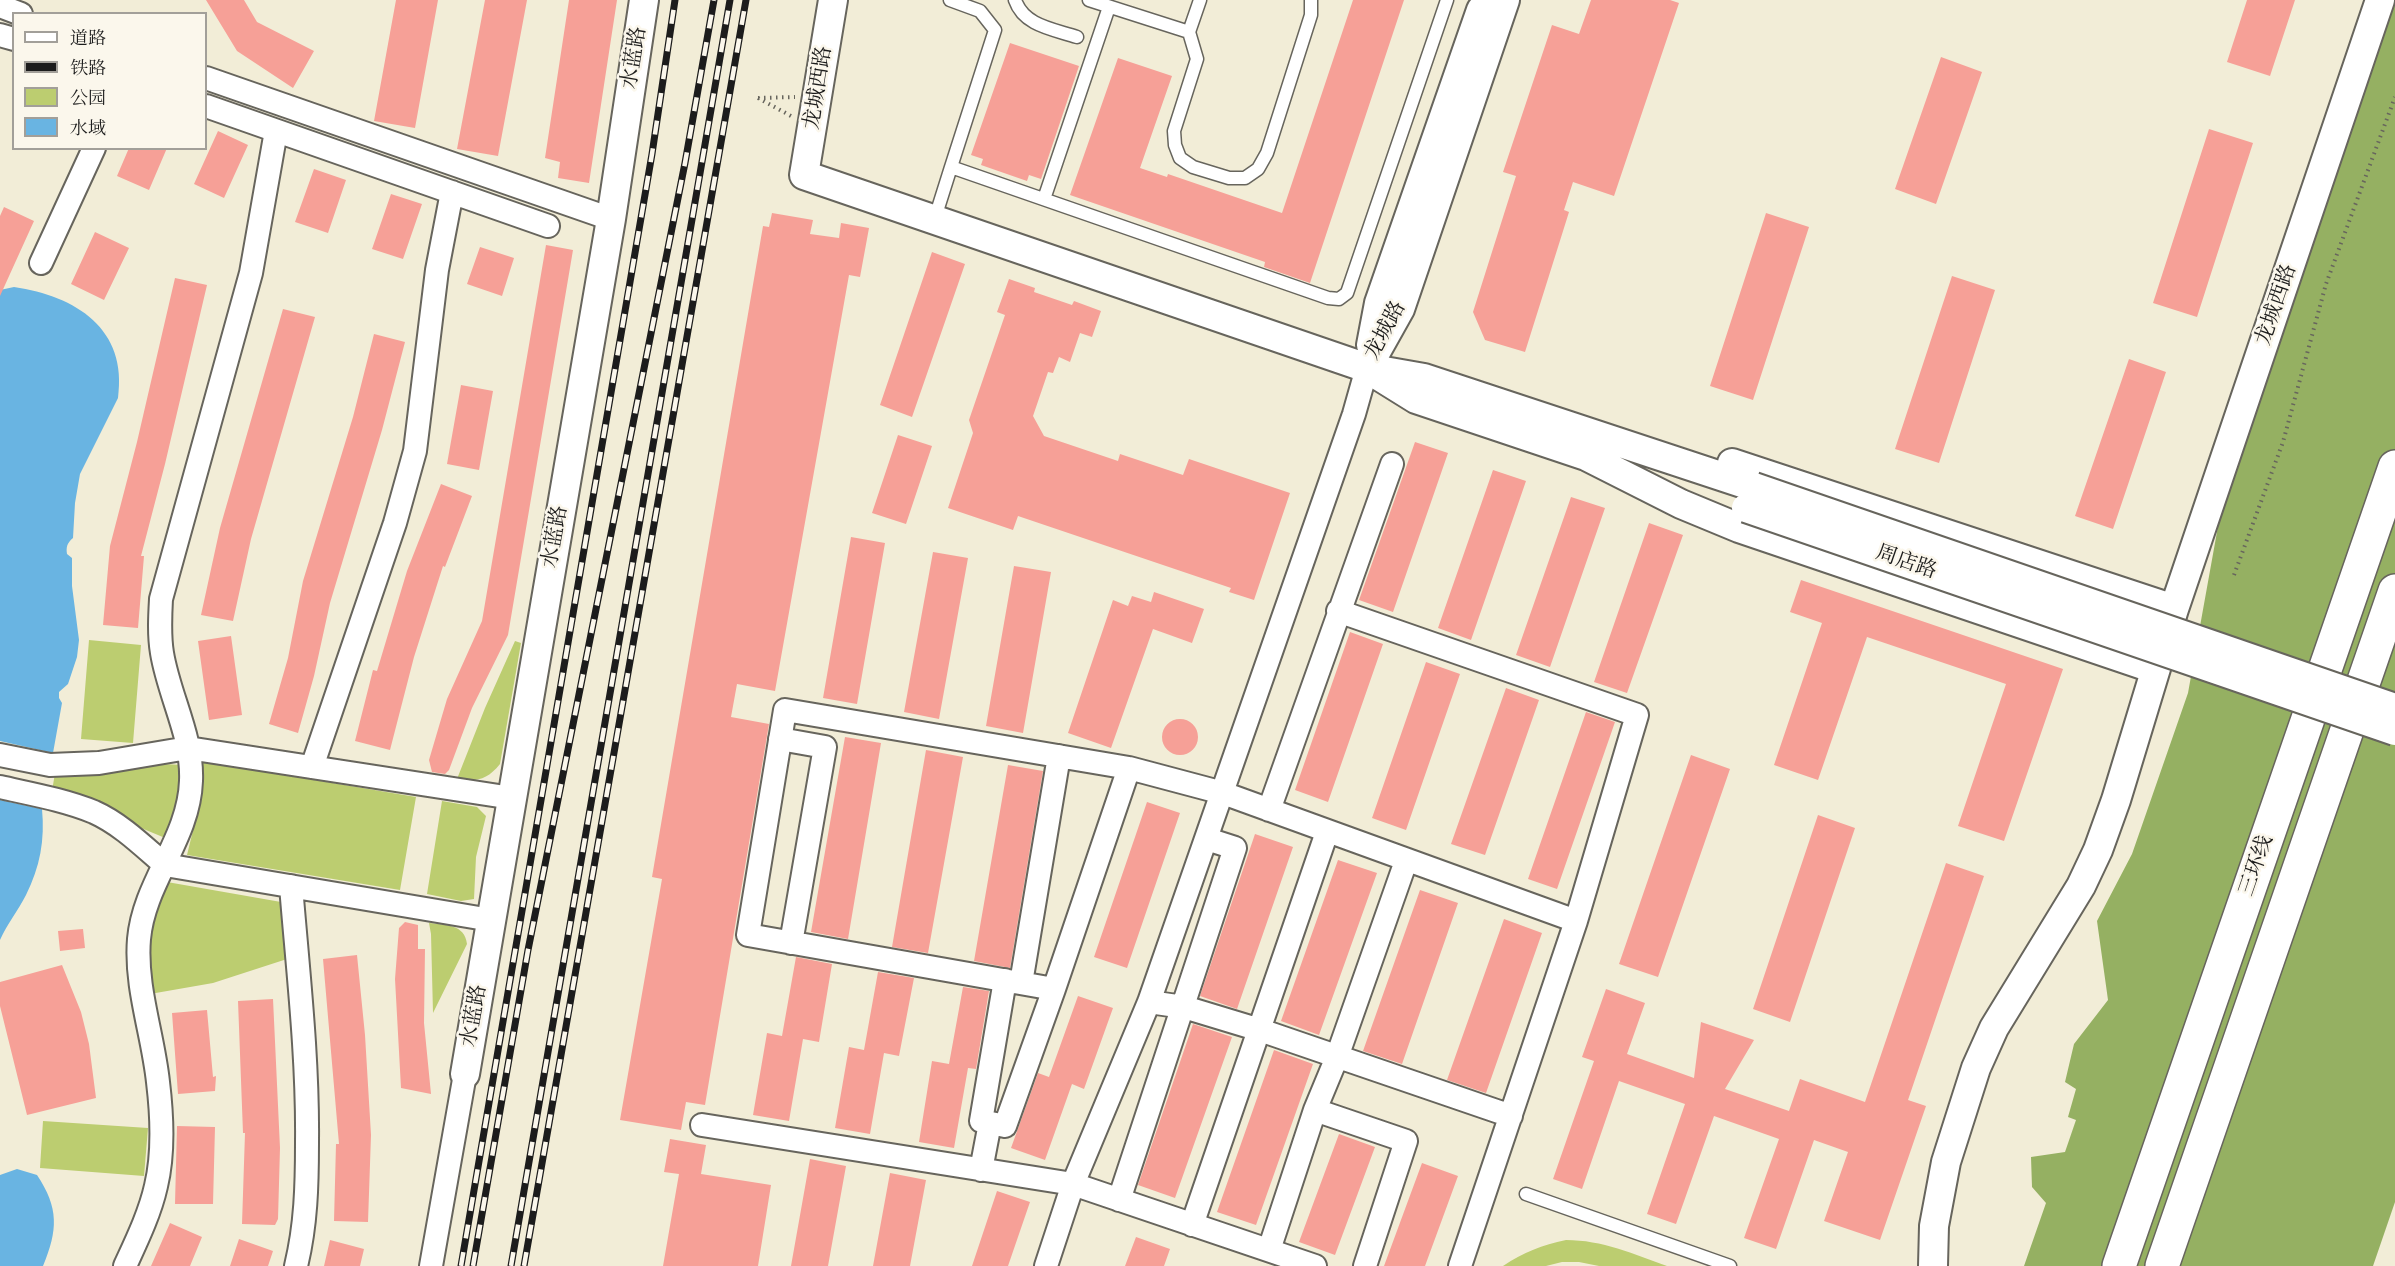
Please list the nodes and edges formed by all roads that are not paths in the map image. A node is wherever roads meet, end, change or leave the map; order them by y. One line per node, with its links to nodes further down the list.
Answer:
1 (644, 0): 25 (street, 水蓝路)
2 (833, 0): 22 (street, 龙城西路)
3 (950, 0): 21 (lane)
4 (1015, 0): 16 (lane)
5 (1089, 0): 13 (lane)
6 (1200, 0): 15 (lane)
7 (1311, 0): 15 (lane)
8 (1447, 0): 24 (lane)
9 (1484, 0): 29 (street, 龙城路)
10 (1505, 0): 29 (street, 龙城路)
11 (2380, 0): 35 (street, 龙城西路)
12 (0, 6): 14 (street)
13 (1108, 7): 15 (lane); 24 (lane)
14 (16, 12)
15 (1189, 32)
16 (1077, 37)
17 (207, 78): 25 (street)
18 (207, 106): 19 (street)
19 (276, 131): 23 (street); 41 (street)
20 (93, 150): 28 (street)
21 (951, 167): 24 (lane); 26 (lane)
22 (804, 175): 26 (street, 周店路)
23 (452, 192): 27 (street); 44 (street)
24 (1044, 199)
25 (611, 219): 48 (street, 水蓝路)
26 (934, 221): 29 (street, 周店路)
27 (548, 226)
28 (41, 263)
29 (1367, 368): 30 (street, 周店路); 47 (street)
30 (1589, 445): 33 (street, 周店路); 35 (street); 37 (street)
31 (1392, 464): 36 (street)
32 (2395, 467): 84 (highway, 三环线)
33 (1750, 498): 38 (street, 周店路, bridge); 39 (street, 周店路, bridge)
34 (2395, 591): 85 (highway, 三环线)
35 (2174, 609): 37 (street, 龙城西路)
36 (1338, 611): 49 (street); 56 (street)
37 (2155, 669): 83 (street, 龙城西路)
38 (2395, 708)
39 (2395, 731)
40 (780, 739): 43 (street); 57 (street); 57 (street)
41 (188, 748): 42 (street); 44 (street); 53 (street)
42 (0, 754)
43 (1059, 756): 45 (street); 58 (street)
44 (312, 767): 48 (street)
45 (1129, 768): 47 (street); 59 (street)
46 (0, 787): 53 (street)
47 (1223, 793): 49 (street); 51 (street)
48 (512, 798): 55 (street, 水蓝路)
49 (1269, 810): 50 (street)
50 (1327, 832): 52 (street); 62 (street)
51 (1207, 839): 60 (street); 61 (street)
52 (1406, 861): 56 (street); 63 (street)
53 (165, 865): 54 (street); 75 (street)
54 (291, 886): 55 (street); 76 (street)
55 (491, 920): 64 (street, 水蓝路)
56 (1576, 921): 66 (street)
57 (790, 942): 58 (street)
58 (1013, 982): 59 (street); 67 (street)
59 (1054, 989): 67 (street)
60 (1149, 1002): 61 (street); 70 (street)
61 (1184, 1007): 62 (street); 72 (street)
62 (1260, 1030): 63 (street); 73 (street)
63 (1337, 1057): 65 (street); 66 (street)
64 (465, 1074): 77 (street)
65 (1315, 1110): 74 (street); 80 (street)
66 (1511, 1116): 81 (street)
67 (990, 1123): 69 (street)
68 (702, 1125): 69 (street)
69 (981, 1170): 70 (street)
70 (1073, 1184): 72 (street); 78 (street)
71 (1526, 1194): 82 (lane)
72 (1119, 1200): 73 (street)
73 (1192, 1225): 74 (street)
74 (1269, 1250): 79 (street)
75 (125, 1266)
76 (296, 1266)
77 (431, 1266)
78 (1046, 1266)
79 (1315, 1266)
80 (1365, 1266)
81 (1461, 1266)
82 (1730, 1266)
83 (1933, 1266)
84 (2119, 1266)
85 (2162, 1266)

